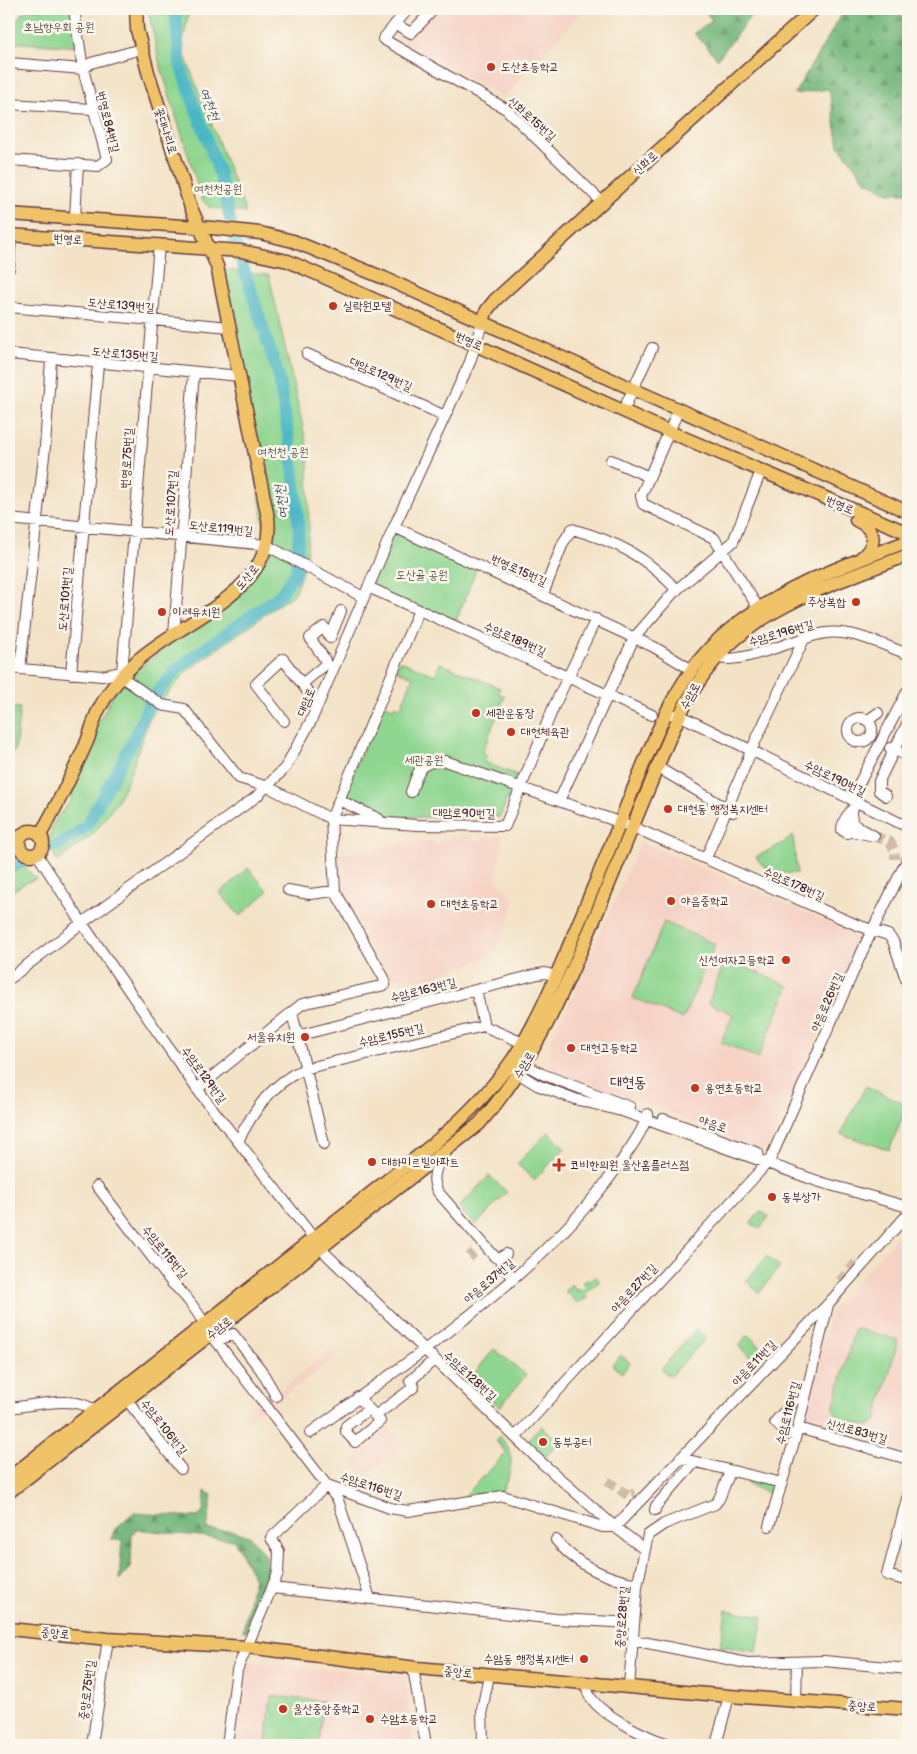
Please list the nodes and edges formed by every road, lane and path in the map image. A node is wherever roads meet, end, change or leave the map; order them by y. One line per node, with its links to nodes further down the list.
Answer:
1 (74, 9): 9 (street, 번영로84번길)
2 (136, 9): 7 (main road, 꽃대나리로)
3 (402, 9): 6 (street)
4 (434, 9): 6 (street)
5 (814, 9): 14 (main road, 신화로)
6 (395, 24): 14 (street, 신화로15번길)
7 (141, 49): 9 (street); 18 (main road, 꽃대나리로)
8 (9, 62): 9 (street)
9 (82, 69): 11 (street, 번영로84번길)
10 (9, 104): 11 (street)
11 (92, 109): 13 (street, 번영로84번길)
12 (9, 160): 13 (street)
13 (78, 164): 16 (street)
14 (602, 202): 25 (main road, 신화로)
15 (9, 214): 16 (main road, 번영로)
16 (75, 218): 17 (main road, 번영로)
17 (160, 224): 18 (main road, 번영로); 20 (main road)
18 (206, 227): 21 (main road, 꽃대나리로); 25 (main road, 번영로)
19 (10, 235): 20 (main road, 번영로); 22 (street)
20 (159, 245): 21 (main road, 번영로); 24 (street, 번영로75번길)
21 (215, 249): 26 (main road, 도산로); 27 (main road, 번영로)
22 (9, 269)
23 (9, 307): 24 (street, 도산로139번길)
24 (152, 320): 26 (street, 도산로139번길); 34 (street, 번영로75번길)
25 (482, 323): 27 (street, 대암로); 29 (main road, 번영로)
26 (230, 327): 38 (main road, 도산로)
27 (476, 344): 35 (main road, 번영로); 43 (street, 대암로)
28 (652, 348): 40 (street)
29 (540, 349): 35 (main road); 36 (main road, 번영로)
30 (9, 354): 32 (street, 도산로135번길)
31 (306, 354): 43 (street, 대암로129번길)
32 (52, 360): 33 (street, 도산로135번길); 53 (street)
33 (98, 364): 34 (street, 도산로135번길); 54 (street)
34 (148, 368): 37 (street, 도산로135번길); 56 (street, 번영로75번길)
35 (531, 369): 39 (main road, 번영로)
36 (587, 370): 39 (main road); 40 (main road, 번영로)
37 (194, 372): 38 (street, 도산로135번길); 58 (street, 도산로107번길)
38 (240, 376): 60 (main road, 도산로)
39 (578, 390): 41 (main road, 번영로)
40 (633, 391): 41 (street); 42 (main road, 번영로)
41 (623, 411): 44 (main road, 번영로)
42 (678, 411): 44 (street); 49 (main road, 번영로)
43 (445, 416): 55 (street, 대암로)
44 (670, 432): 46 (main road, 번영로); 47 (street)
45 (611, 460): 47 (street)
46 (761, 471): 48 (main road, 번영로); 61 (street)
47 (649, 477): 61 (street)
48 (809, 492): 51 (main road, 번영로); 63 (main road)
49 (870, 495): 50 (main road, 번영로); 51 (main road)
50 (908, 512)
51 (862, 514): 57 (main road, 번영로)
52 (9, 519): 53 (street, 도산로119번길)
53 (36, 522): 54 (street, 도산로119번길); 80 (street)
54 (84, 527): 56 (street, 도산로119번길); 82 (street, 도산로101번길)
55 (394, 527): 64 (street, 대암로); 66 (street, 번영로15번길)
56 (134, 532): 58 (street, 도산로119번길); 83 (street, 번영로75번길)
57 (908, 533)
58 (181, 536): 60 (street, 도산로119번길); 72 (street, 도산로107번길)
59 (908, 541): 63 (main road, 수암로)
60 (266, 545): 67 (street, 도산로119번길); 72 (main road, 도산로)
61 (722, 550): 65 (street); 68 (street)
62 (908, 555): 77 (main road, 수암로)
63 (855, 563): 68 (main road, 수암로)
64 (368, 586): 67 (street, 대암로); 69 (street, 수암로189번길)
65 (677, 590): 66 (street); 74 (street)
66 (543, 594): 71 (street, 번영로15번길)
67 (363, 597): 88 (street, 대암로)
68 (759, 609): 81 (main road, 수암로)
69 (419, 610): 84 (street, 수암로189번길); 105 (street)
70 (341, 611): 73 (street)
71 (596, 619): 74 (street, 번영로15번길); 84 (street, 대암로90번길)
72 (174, 635): 83 (main road, 도산로)
73 (330, 638): 78 (street); 78 (street)
74 (634, 638): 81 (street, 번영로15번길); 87 (street)
75 (804, 638): 76 (street, 수암로196번길); 77 (street, 수암로196번길); 98 (street)
76 (908, 654)
77 (717, 657): 90 (main road, 수암로)
78 (324, 658): 85 (street)
79 (9, 668): 80 (street)
80 (20, 669): 82 (street)
81 (692, 670): 91 (main road, 수암로)
82 (71, 674): 83 (street)
83 (122, 675): 101 (street, 대암로90번길); 115 (main road, 도산로)
84 (568, 677): 87 (street, 수암로189번길); 102 (street, 대암로90번길)
85 (302, 684): 88 (street); 93 (street)
86 (908, 690): 96 (street)
87 (606, 695): 91 (street, 수암로189번길); 106 (street)
88 (318, 705): 101 (street, 대암로)
89 (878, 713): 92 (street)
90 (679, 715): 91 (street); 98 (street, 수암로190번길); 100 (main road, 수암로)
91 (657, 719): 112 (main road, 수암로)
92 (868, 720): 95 (street); 95 (street)
93 (284, 721)
94 (908, 722): 97 (street)
95 (868, 738): 96 (street)
96 (881, 743): 97 (street); 107 (street)
97 (895, 750): 99 (street); 104 (street)
98 (751, 752): 107 (street, 수암로190번길); 108 (street)
99 (908, 756)
100 (657, 767): 108 (street); 113 (main road, 수암로)
101 (268, 787): 109 (street, 대암로90번길); 122 (street, 대암로)
102 (520, 787): 103 (street); 106 (street); 110 (street, 대암로90번길)
103 (411, 792)
104 (886, 796)
105 (339, 800): 109 (street); 110 (street)
106 (558, 801): 112 (street)
107 (854, 801): 111 (street); 114 (street, 수암로190번길)
108 (730, 810): 118 (street)
109 (331, 819): 110 (street, 대암로90번길); 121 (street)
110 (384, 822)
111 (851, 823)
112 (620, 824): 113 (street, 수암로178번길); 124 (main road, 수암로)
113 (633, 827): 118 (street, 수암로178번길); 134 (main road, 수암로)
114 (908, 827)
115 (40, 835): 116 (main road); 117 (main road)
116 (14, 841): 117 (main road)
117 (40, 858): 122 (street, 수암로129번길)
118 (706, 858): 123 (street, 수암로178번길)
119 (908, 858): 123 (street, 야음로26번길)
120 (288, 890): 121 (street)
121 (335, 891): 128 (street)
122 (82, 923): 125 (street, 대암로); 135 (street, 수암로129번길)
123 (873, 931): 126 (street, 수암로178번길); 141 (street, 야음로26번길)
124 (556, 976): 127 (street, 수암로163번길); 131 (main road, 수암로)
125 (9, 979)
126 (908, 985)
127 (476, 990): 129 (street); 130 (street, 수암로163번길)
128 (292, 1013): 130 (street); 135 (street)
129 (484, 1026): 131 (street); 133 (street, 수암로155번길)
130 (297, 1036): 133 (street)
131 (523, 1042): 132 (main road, 수암로)
132 (510, 1062): 134 (street, 야음로); 147 (main road, 수암로)
133 (304, 1069): 137 (street, 수암로155번길); 138 (street)
134 (522, 1070): 136 (street, 야음로); 139 (main road, 수암로)
135 (197, 1088): 137 (street, 수암로129번길)
136 (647, 1117): 140 (street, 야음로); 141 (street, 야음로); 148 (street, 야음로37번길)
137 (238, 1141): 147 (street, 수암로129번길)
138 (324, 1144)
139 (453, 1146): 147 (main road, 수암로); 148 (street)
140 (747, 1156): 141 (street, 야음로); 142 (street)
141 (769, 1160): 142 (street, 야음로27번길); 144 (street, 야음로); 145 (street)
142 (753, 1178): 161 (street, 야음로27번길)
143 (97, 1186): 150 (street, 수암로115번길)
144 (908, 1201)
145 (908, 1207)
146 (908, 1214): 149 (street, 야음로11번길)
147 (316, 1243): 150 (main road, 수암로); 151 (street, 수암로128번길)
148 (514, 1277): 151 (street, 야음로37번길)
149 (828, 1304): 155 (street, 수암로116번길); 162 (street, 야음로11번길)
150 (211, 1333): 153 (street); 156 (main road, 수암로); 158 (main road, 수암로); 169 (street, 수암로116번길)
151 (423, 1349): 152 (street, 수암로128번길); 154 (street, 야음로37번길)
152 (434, 1360): 154 (street); 161 (street, 수암로128번길)
153 (276, 1396)
154 (358, 1397): 160 (street, 야음로37번길)
155 (802, 1398): 159 (street, 수암로116번길); 159 (street, 신선로83번길)
156 (127, 1400): 165 (street, 수암로106번길); 170 (main road, 수암로)
157 (9, 1408): 158 (street)
158 (94, 1411): 167 (main road, 수암로)
159 (797, 1431): 163 (street, 신선로83번길); 168 (street, 수암로116번길)
160 (310, 1433)
161 (516, 1436): 174 (street, 수암로128번길)
162 (680, 1458): 164 (street); 174 (street, 야음로11번길)
163 (908, 1459)
164 (695, 1462): 166 (street); 172 (street)
165 (181, 1469)
166 (730, 1472): 168 (street); 176 (street)
167 (9, 1478)
168 (782, 1483): 173 (street, 수암로116번길)
169 (327, 1485): 174 (street, 수암로116번길); 179 (street); 180 (street)
170 (9, 1492)
171 (908, 1495): 177 (street)
172 (656, 1510)
173 (769, 1526)
174 (615, 1527): 176 (street, 수암로116번길)
175 (556, 1540): 178 (street)
176 (644, 1549): 178 (street, 중앙로28번길)
177 (908, 1581)
178 (637, 1584): 181 (street, 중앙로28번길)
179 (272, 1588): 180 (street); 185 (street)
180 (370, 1598): 181 (street)
181 (634, 1623): 184 (street, 중앙로28번길)
182 (9, 1629): 183 (main road, 중앙로)
183 (108, 1639): 185 (main road, 중앙로); 195 (street, 중앙로75번길)
184 (632, 1640): 186 (street); 191 (street, 중앙로28번길)
185 (248, 1647): 187 (main road, 중앙로); 196 (street)
186 (797, 1662): 188 (street); 193 (street)
187 (412, 1668): 189 (main road, 중앙로); 197 (street)
188 (908, 1669)
189 (489, 1675): 190 (main road, 중앙로); 198 (street)
190 (586, 1684): 191 (main road, 중앙로); 199 (street)
191 (629, 1688): 192 (main road, 중앙로)
192 (729, 1696): 193 (main road, 중앙로); 200 (street)
193 (796, 1701): 194 (main road, 중앙로)
194 (908, 1709)
195 (92, 1745)
196 (227, 1745)
197 (426, 1745)
198 (483, 1745)
199 (675, 1745)
200 (716, 1745)

